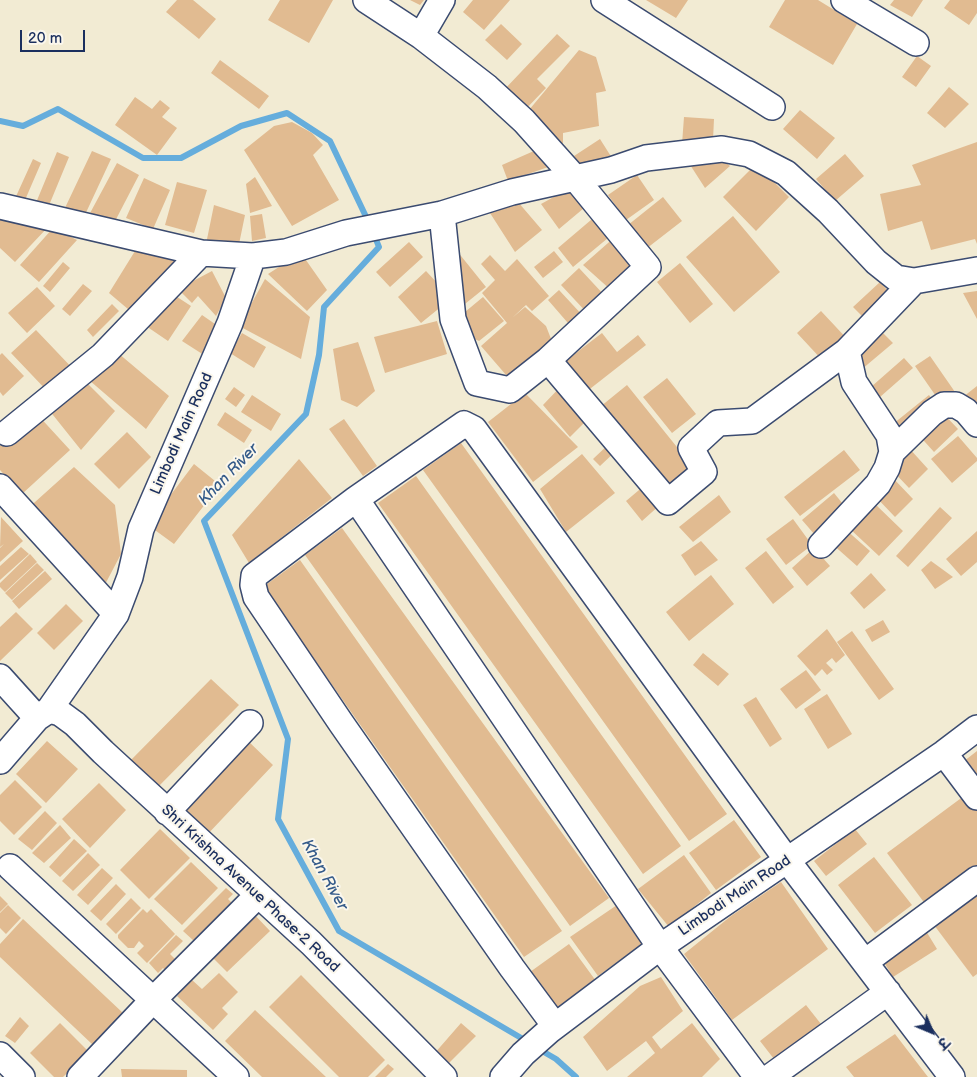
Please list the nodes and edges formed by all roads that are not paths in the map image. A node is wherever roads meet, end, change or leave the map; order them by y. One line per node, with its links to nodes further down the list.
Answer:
1 (366, 0): 5 (street)
2 (442, 0): 5 (street)
3 (604, 0): 7 (street)
4 (844, 0): 6 (street)
5 (421, 36): 8 (street)
6 (916, 43)
7 (772, 107)
8 (576, 179): 10 (street); 14 (street); 16 (street)
9 (0, 206): 11 (street)
10 (442, 214): 12 (street); 16 (street)
11 (201, 252): 12 (street); 18 (street)
12 (253, 256): 23 (street, Limbodi Main Road)
13 (977, 270): 14 (street)
14 (914, 281): 15 (street)
15 (848, 351): 16 (street); 19 (street)
16 (548, 360)
17 (977, 424): 19 (street)
18 (7, 434)
19 (892, 452): 22 (street)
20 (0, 487): 23 (street)
21 (356, 499): 32 (street); 36 (street); 40 (street)
22 (821, 546)
23 (116, 614): 25 (street, Limbodi Main Road)
24 (0, 677): 25 (street, Shri Krishna Avenue Phase-2 Road)
25 (55, 716): 29 (street, Limbodi Main Road); 31 (street, Shri Krishna Avenue Phase-2 Road)
26 (250, 723): 31 (street)
27 (977, 728): 28 (street, Limbodi Main Road)
28 (944, 753): 30 (street); 32 (street, Limbodi Main Road)
29 (0, 761)
30 (977, 797)
31 (167, 812): 35 (street, Shri Krishna Avenue Phase-2 Road)
32 (787, 860): 36 (street, Limbodi Main Road); 37 (street)
33 (10, 867): 39 (street)
34 (977, 879): 37 (street)
35 (258, 895): 39 (street); 45 (street, Shri Krishna Avenue Phase-2 Road)
36 (660, 947): 40 (street, Limbodi Main Road); 47 (street)
37 (865, 962): 38 (street)
38 (888, 992): 48 (street); 49 (street)
39 (153, 1000): 43 (street); 44 (street)
40 (553, 1028): 46 (street, Limbodi Main Road)
41 (0, 1055): 42 (street)
42 (22, 1077)
43 (80, 1077)
44 (236, 1077)
45 (444, 1077)
46 (504, 1077)
47 (757, 1077)
48 (770, 1077)
49 (952, 1077)

